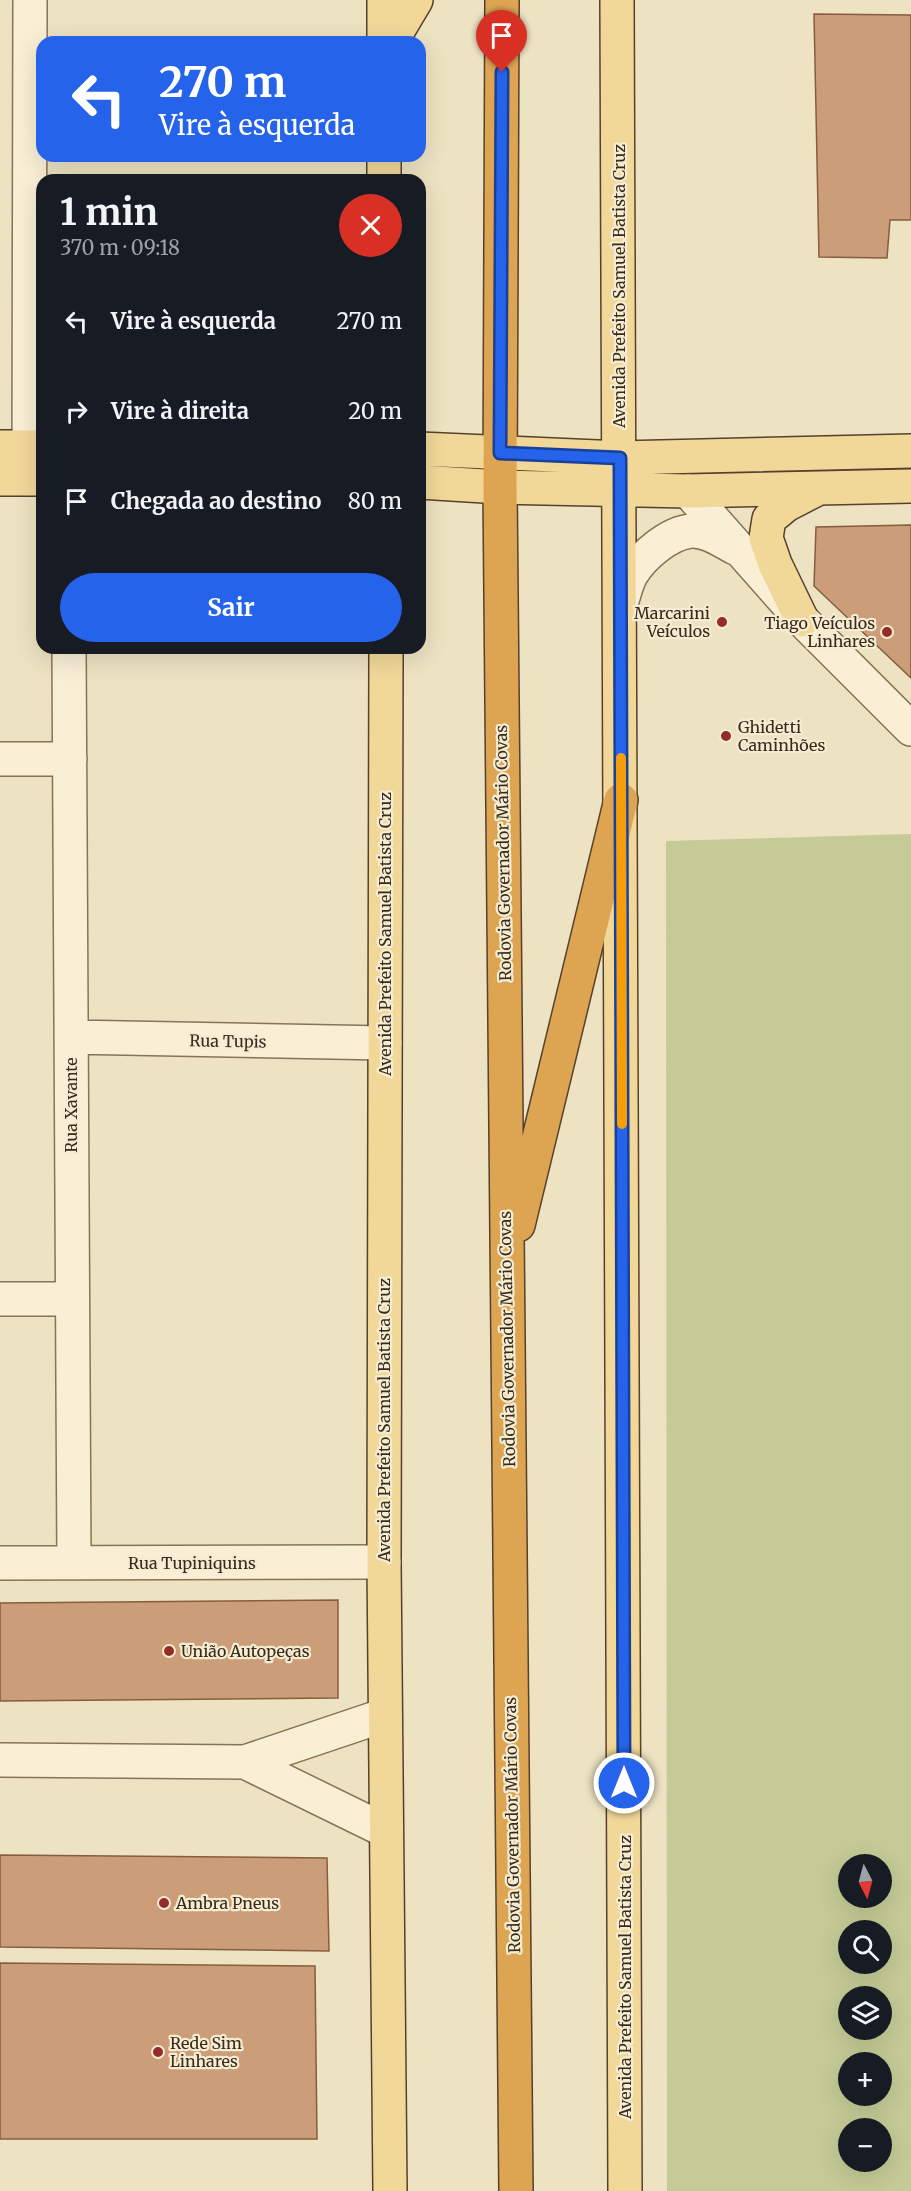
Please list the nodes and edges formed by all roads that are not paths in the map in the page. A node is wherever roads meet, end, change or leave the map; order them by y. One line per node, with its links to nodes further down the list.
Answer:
1 (30, 0): 12 (street)
2 (384, 0): 6 (main road)
3 (416, 0): 7 (main road)
4 (502, 0): 10 (highway)
5 (610, 7): 11 (main road, Avenida Prefeito Samuel Batista Cruz)
6 (384, 36)
7 (395, 36)
8 (426, 449): 10 (main road)
9 (911, 451): 11 (main road)
10 (500, 453): 11 (main road); 15 (highway, Rodovia Governador Mário Covas)
11 (620, 458): 17 (main road, Avenida Prefeito Samuel Batista Cruz)
12 (24, 463)
13 (426, 482): 15 (main road)
14 (911, 486): 16 (main road)
15 (500, 487): 17 (main road); 30 (highway, Rodovia Governador Mário Covas)
16 (818, 488): 18 (main road); 21 (main road)
17 (620, 490): 18 (main road); 20 (main road, Avenida Prefeito Samuel Batista Cruz)
18 (688, 491): 19 (street)
19 (741, 551): 20 (street); 21 (street)
20 (620, 606): 27 (main road, Avenida Prefeito Samuel Batista Cruz)
21 (802, 620): 24 (street)
22 (69, 654): 26 (street, Rua Xavante)
23 (386, 654): 29 (main road, Avenida Prefeito Samuel Batista Cruz)
24 (911, 729)
25 (0, 759): 26 (street)
26 (70, 759): 28 (street, Rua Xavante)
27 (621, 800): 30 (highway); 42 (main road, Avenida Prefeito Samuel Batista Cruz)
28 (71, 1037): 29 (street, Rua Tupis); 32 (street, Rua Xavante)
29 (385, 1043): 33 (main road, Avenida Prefeito Samuel Batista Cruz)
30 (507, 1273): 41 (highway, Rodovia Governador Mário Covas)
31 (0, 1299): 32 (street)
32 (72, 1299): 35 (street, Rua Xavante)
33 (384, 1562): 35 (street, Rua Tupiniquins); 36 (main road, Avenida Prefeito Samuel Batista Cruz)
34 (0, 1563): 35 (street, Rua Tupiniquins)
35 (74, 1563)
36 (385, 1715): 38 (street); 39 (main road, Avenida Prefeito Samuel Batista Cruz)
37 (0, 1761): 38 (street)
38 (245, 1762): 39 (street)
39 (386, 1831): 40 (main road, Avenida Prefeito Samuel Batista Cruz)
40 (390, 2191)
41 (516, 2191)
42 (625, 2191)

